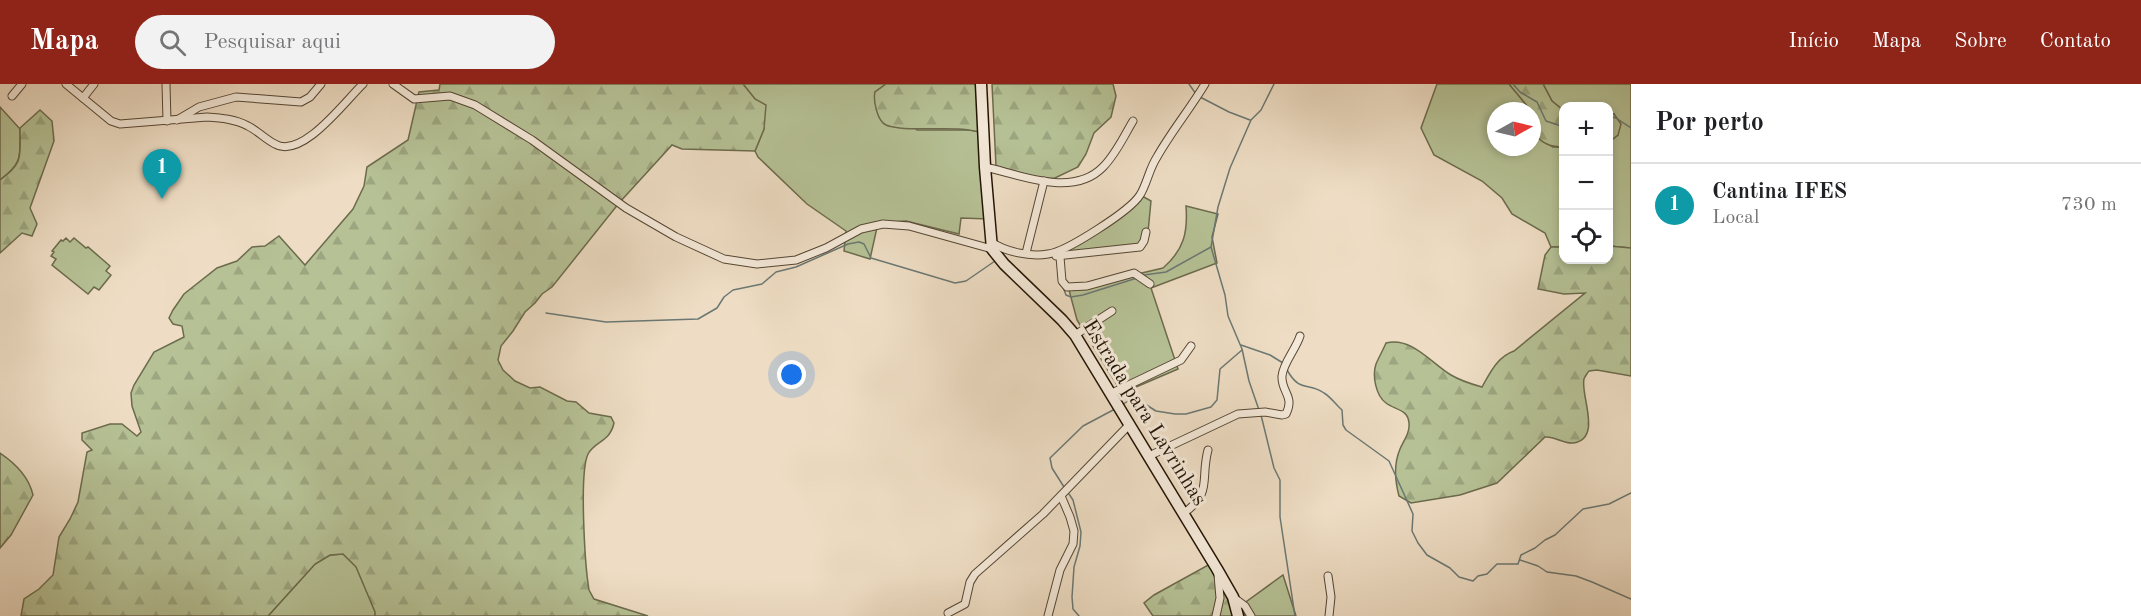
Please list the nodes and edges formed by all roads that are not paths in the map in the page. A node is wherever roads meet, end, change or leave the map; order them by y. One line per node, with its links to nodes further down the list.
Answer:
1 (22, 84): 10 (street)
2 (66, 84): 11 (street)
3 (94, 84): 11 (street)
4 (166, 84): 13 (street)
5 (321, 84): 12 (street)
6 (363, 84): 12 (street)
7 (393, 84): 18 (street)
8 (981, 84): 15 (street)
9 (1205, 84): 20 (street)
10 (12, 96)
11 (83, 98): 13 (street)
12 (177, 120): 13 (street)
13 (167, 121)
14 (1133, 121): 16 (street)
15 (985, 167): 16 (street); 18 (street)
16 (1044, 181): 19 (street)
17 (1146, 232): 21 (street)
18 (991, 245): 19 (street); 24 (street, Estrada para Lavrinhas)
19 (1026, 253): 20 (street)
20 (1051, 254): 21 (street)
21 (1060, 257): 22 (street)
22 (1150, 284)
23 (1112, 311): 24 (street)
24 (1075, 335): 27 (street, Estrada para Lavrinhas)
25 (1300, 336): 30 (street)
26 (1191, 346): 27 (street)
27 (1112, 393): 28 (street, Estrada para Lavrinhas)
28 (1130, 424): 30 (street, Estrada para Lavrinhas); 31 (street)
29 (1208, 450): 32 (street)
30 (1149, 456): 32 (street, Estrada para Lavrinhas)
31 (1060, 496): 36 (street); 37 (street)
32 (1184, 513): 33 (street, Estrada para Lavrinhas)
33 (1217, 569): 35 (street, Estrada para Lavrinhas); 38 (street)
34 (1328, 576): 41 (street)
35 (1233, 597): 39 (street, Estrada para Lavrinhas); 40 (street)
36 (948, 613)
37 (1048, 616)
38 (1216, 616)
39 (1238, 616)
40 (1251, 616)
41 (1329, 616)

